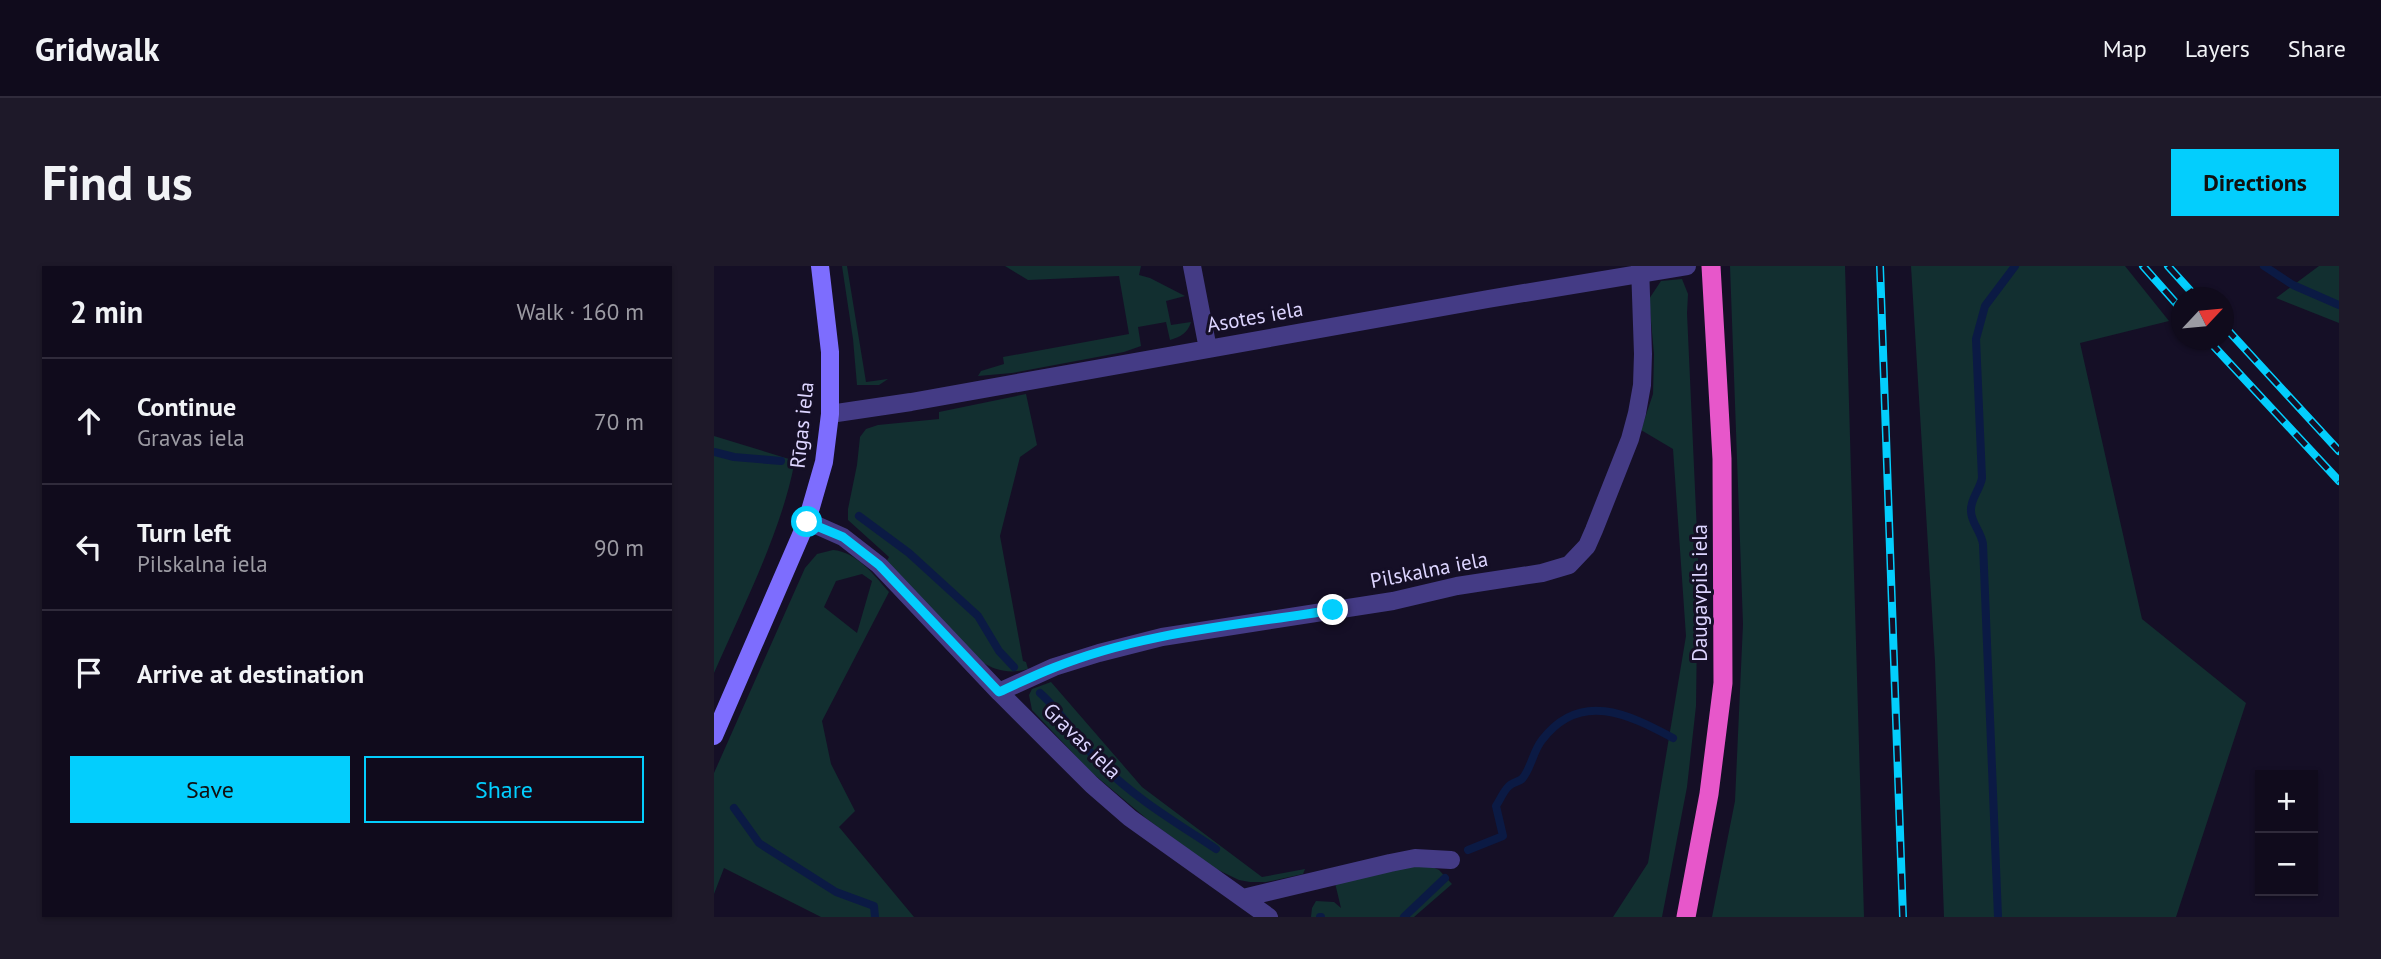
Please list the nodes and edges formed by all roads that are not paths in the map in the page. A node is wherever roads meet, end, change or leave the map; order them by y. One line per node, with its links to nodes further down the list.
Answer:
1 (820, 266): 7 (main road, Rīgas iela)
2 (1192, 266): 6 (street)
3 (1687, 266): 5 (street, Asotes iela)
4 (1711, 266): 14 (highway, Daugavpils iela)
5 (1640, 270): 6 (street, Asotes iela); 9 (street, Pilskalna iela)
6 (1208, 349): 7 (street, Asotes iela)
7 (830, 414): 8 (main road, Rīgas iela)
8 (807, 522): 9 (street, Gravas iela); 10 (main road, Rīgas iela)
9 (999, 692): 12 (street, Gravas iela)
10 (714, 736)
11 (1451, 860): 12 (street)
12 (1243, 898): 13 (street, Gravas iela)
13 (1269, 917)
14 (1686, 917)

